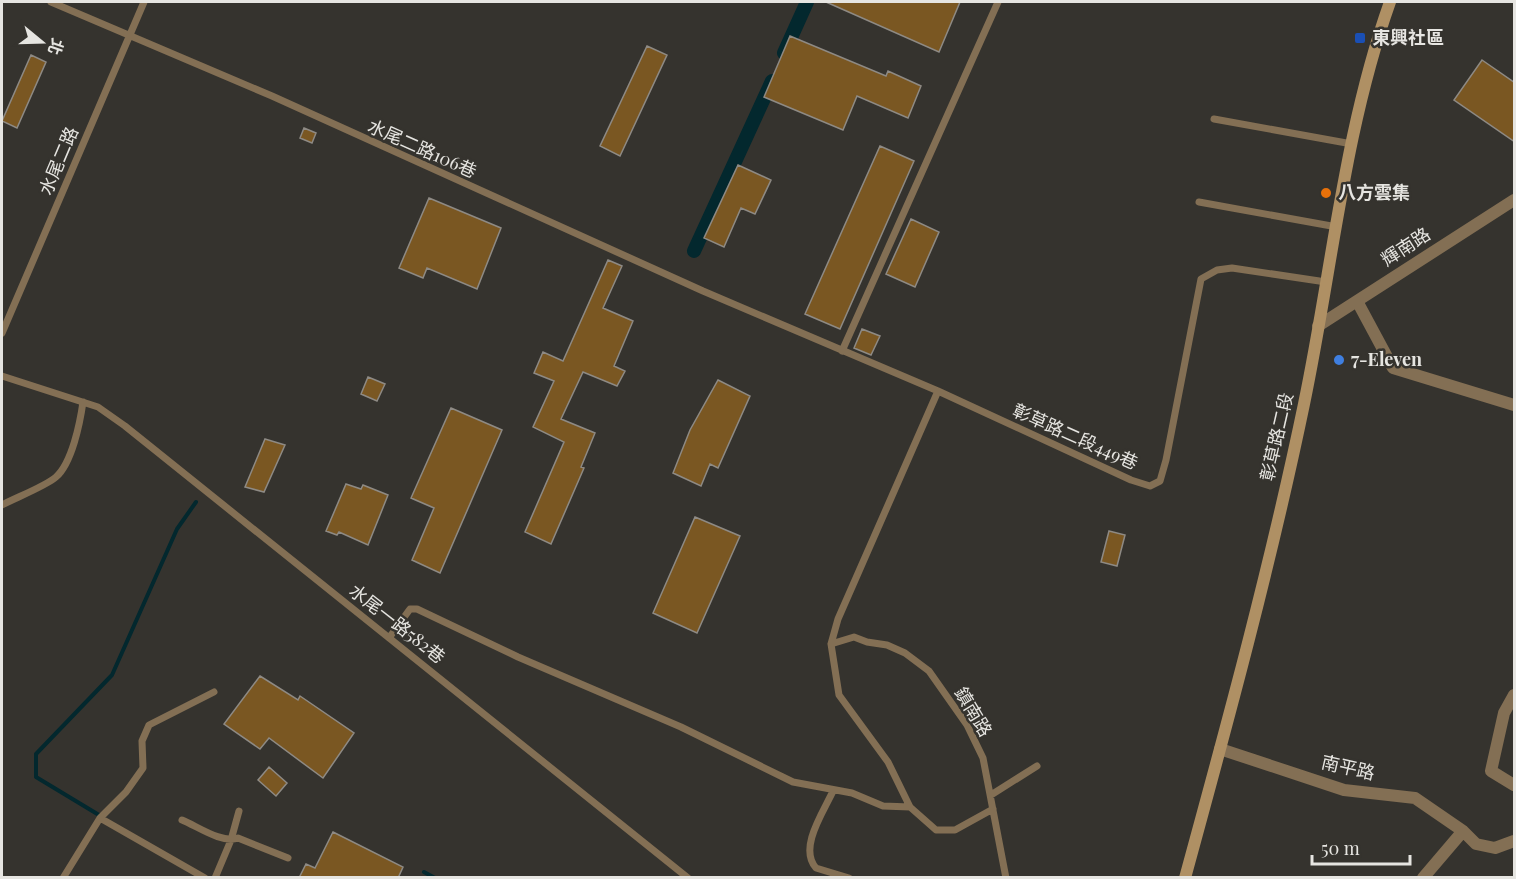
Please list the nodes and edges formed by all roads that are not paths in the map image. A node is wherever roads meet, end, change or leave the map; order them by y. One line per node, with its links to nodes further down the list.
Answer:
1 (51, 2): 5 (lane, 水尾二路106巷)
2 (144, 2): 5 (lane, 水尾二路)
3 (998, 2): 16 (lane)
4 (1390, 2): 7 (street, 彰草路二段)
5 (129, 35): 12 (lane, 水尾二路106巷); 15 (lane, 水尾二路)
6 (1214, 119): 7 (lane)
7 (1352, 144): 10 (street, 彰草路二段)
8 (1515, 200): 13 (street, 輝南路)
9 (1199, 202): 10 (lane)
10 (1337, 227): 11 (street, 彰草路二段)
11 (1326, 282): 14 (street, 彰草路二段); 18 (lane, 彰草路二段449巷)
12 (703, 291): 16 (lane, 彰草路二段449巷)
13 (1357, 301): 14 (street, 輝南路); 20 (street)
14 (1318, 326): 26 (street, 彰草路二段)
15 (2, 333)
16 (842, 351): 18 (lane, 彰草路二段449巷)
17 (2, 376): 19 (lane, 水尾一路582巷)
18 (938, 392): 23 (lane)
19 (83, 402): 21 (lane); 22 (lane, 水尾一路582巷)
20 (1515, 405)
21 (2, 505)
22 (389, 638): 29 (lane); 43 (lane, 水尾一路582巷)
23 (831, 644): 30 (lane, 鎮南路); 31 (lane)
24 (214, 692): 34 (lane)
25 (1515, 695): 28 (street)
26 (1220, 749): 36 (street, 南平路); 46 (street, 彰草路二段)
27 (1037, 766): 30 (lane)
28 (1515, 785)
29 (833, 791): 31 (lane); 44 (lane)
30 (991, 795): 32 (lane, 鎮南路)
31 (910, 807): 32 (lane)
32 (993, 809): 45 (lane, 鎮南路)
33 (239, 811): 37 (lane)
34 (100, 818): 40 (lane); 41 (lane)
35 (182, 819): 37 (lane)
36 (1462, 831): 38 (street, 南平路); 47 (street)
37 (231, 840): 39 (lane); 42 (lane)
38 (1515, 841)
39 (288, 858)
40 (63, 878)
41 (205, 878)
42 (215, 878)
43 (688, 878)
44 (849, 878)
45 (1006, 878)
46 (1185, 878)
47 (1422, 878)

